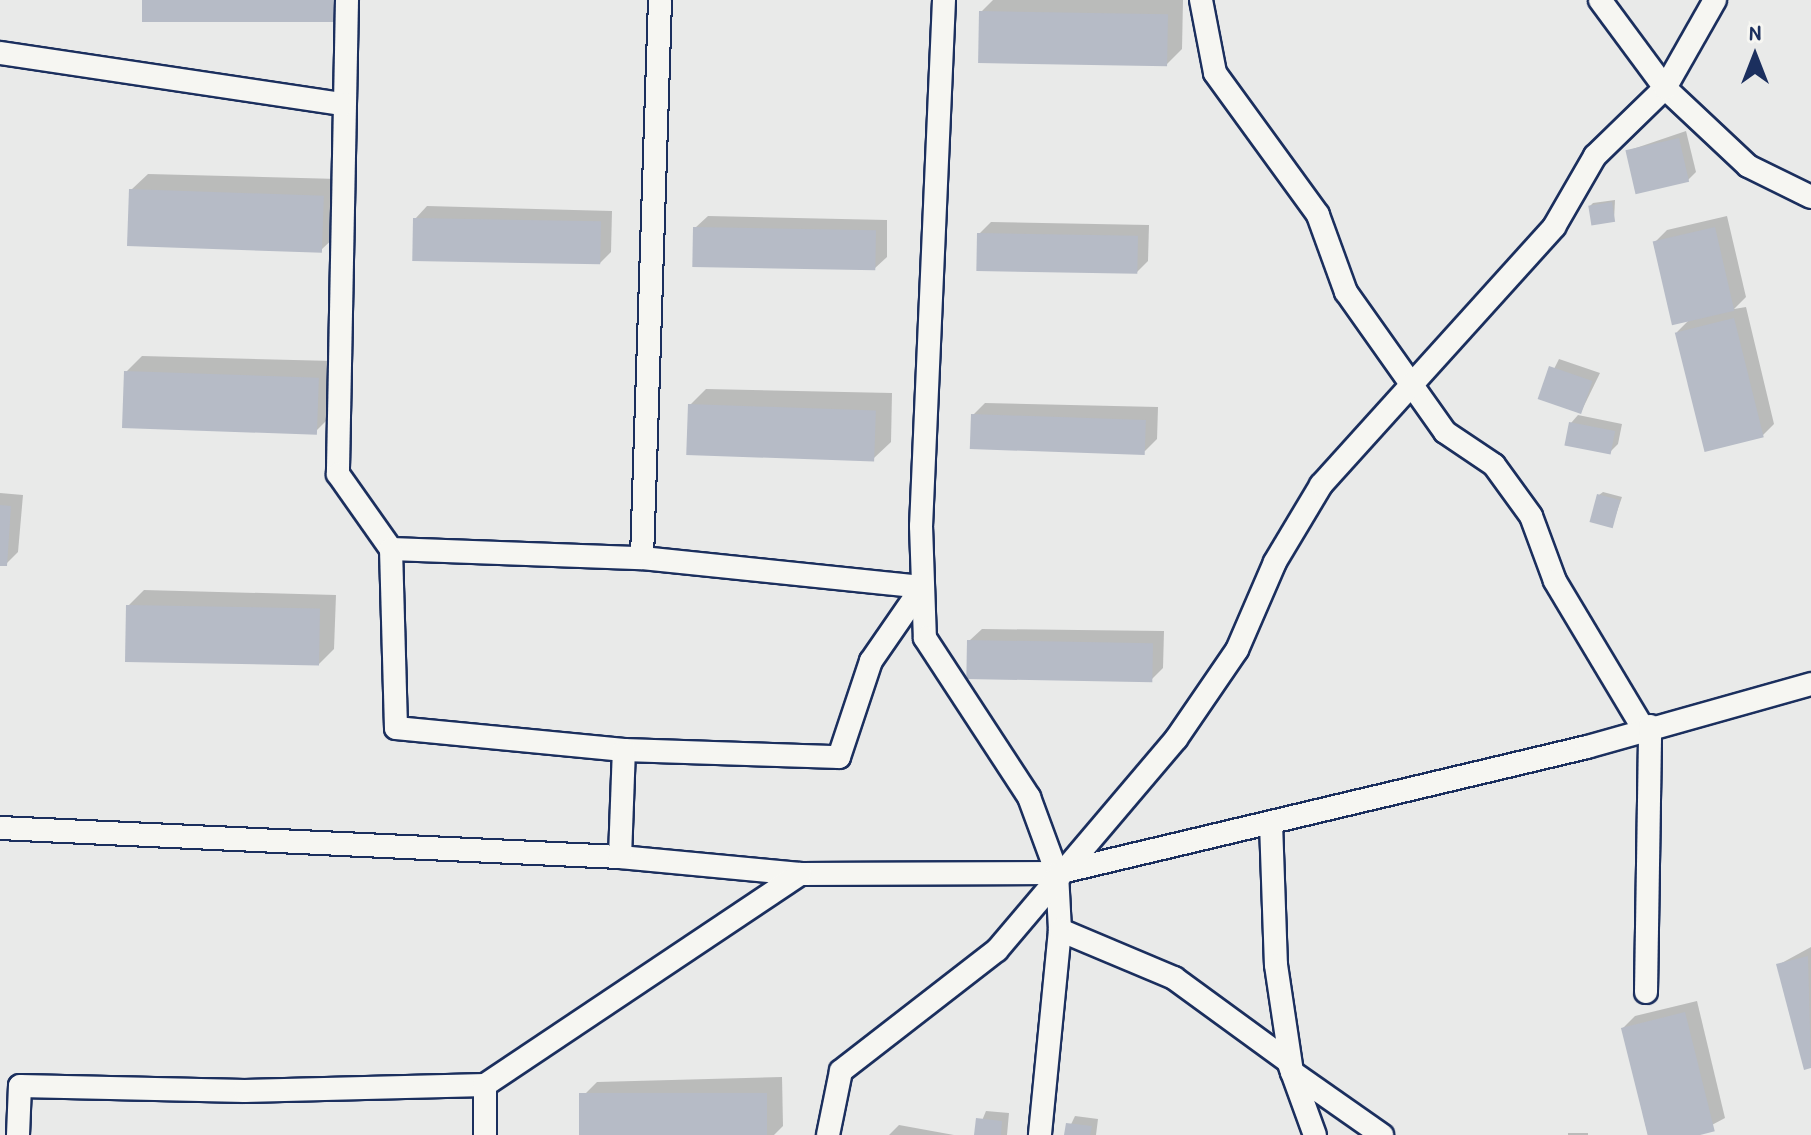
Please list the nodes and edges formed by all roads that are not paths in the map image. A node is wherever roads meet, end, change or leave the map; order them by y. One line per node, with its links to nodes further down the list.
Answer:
1 (347, 0): 9 (street)
2 (660, 0): 13 (street)
3 (944, 0): 14 (street)
4 (1201, 0): 11 (street)
5 (1600, 0): 8 (street)
6 (1715, 0): 8 (street)
7 (0, 53): 9 (street)
8 (1665, 88): 10 (street); 11 (street)
9 (343, 104): 12 (street)
10 (1811, 197)
11 (1410, 385): 16 (street); 21 (street)
12 (391, 549): 13 (street); 17 (street)
13 (642, 558): 14 (street)
14 (922, 587): 17 (street); 21 (street)
15 (1811, 684): 16 (street)
16 (1647, 730): 18 (street); 24 (street)
17 (624, 750): 20 (street)
18 (1271, 823): 21 (street); 25 (street)
19 (0, 828): 20 (street)
20 (620, 857): 22 (street)
21 (1057, 873): 22 (street); 23 (street); 30 (street)
22 (800, 874): 26 (street)
23 (1060, 930): 25 (street); 31 (street)
24 (1646, 992)
25 (1292, 1072): 32 (street); 33 (street)
26 (485, 1085): 27 (street); 29 (street)
27 (9, 1086): 28 (street)
28 (18, 1135)
29 (485, 1135)
30 (828, 1135)
31 (1040, 1135)
32 (1315, 1135)
33 (1382, 1135)

